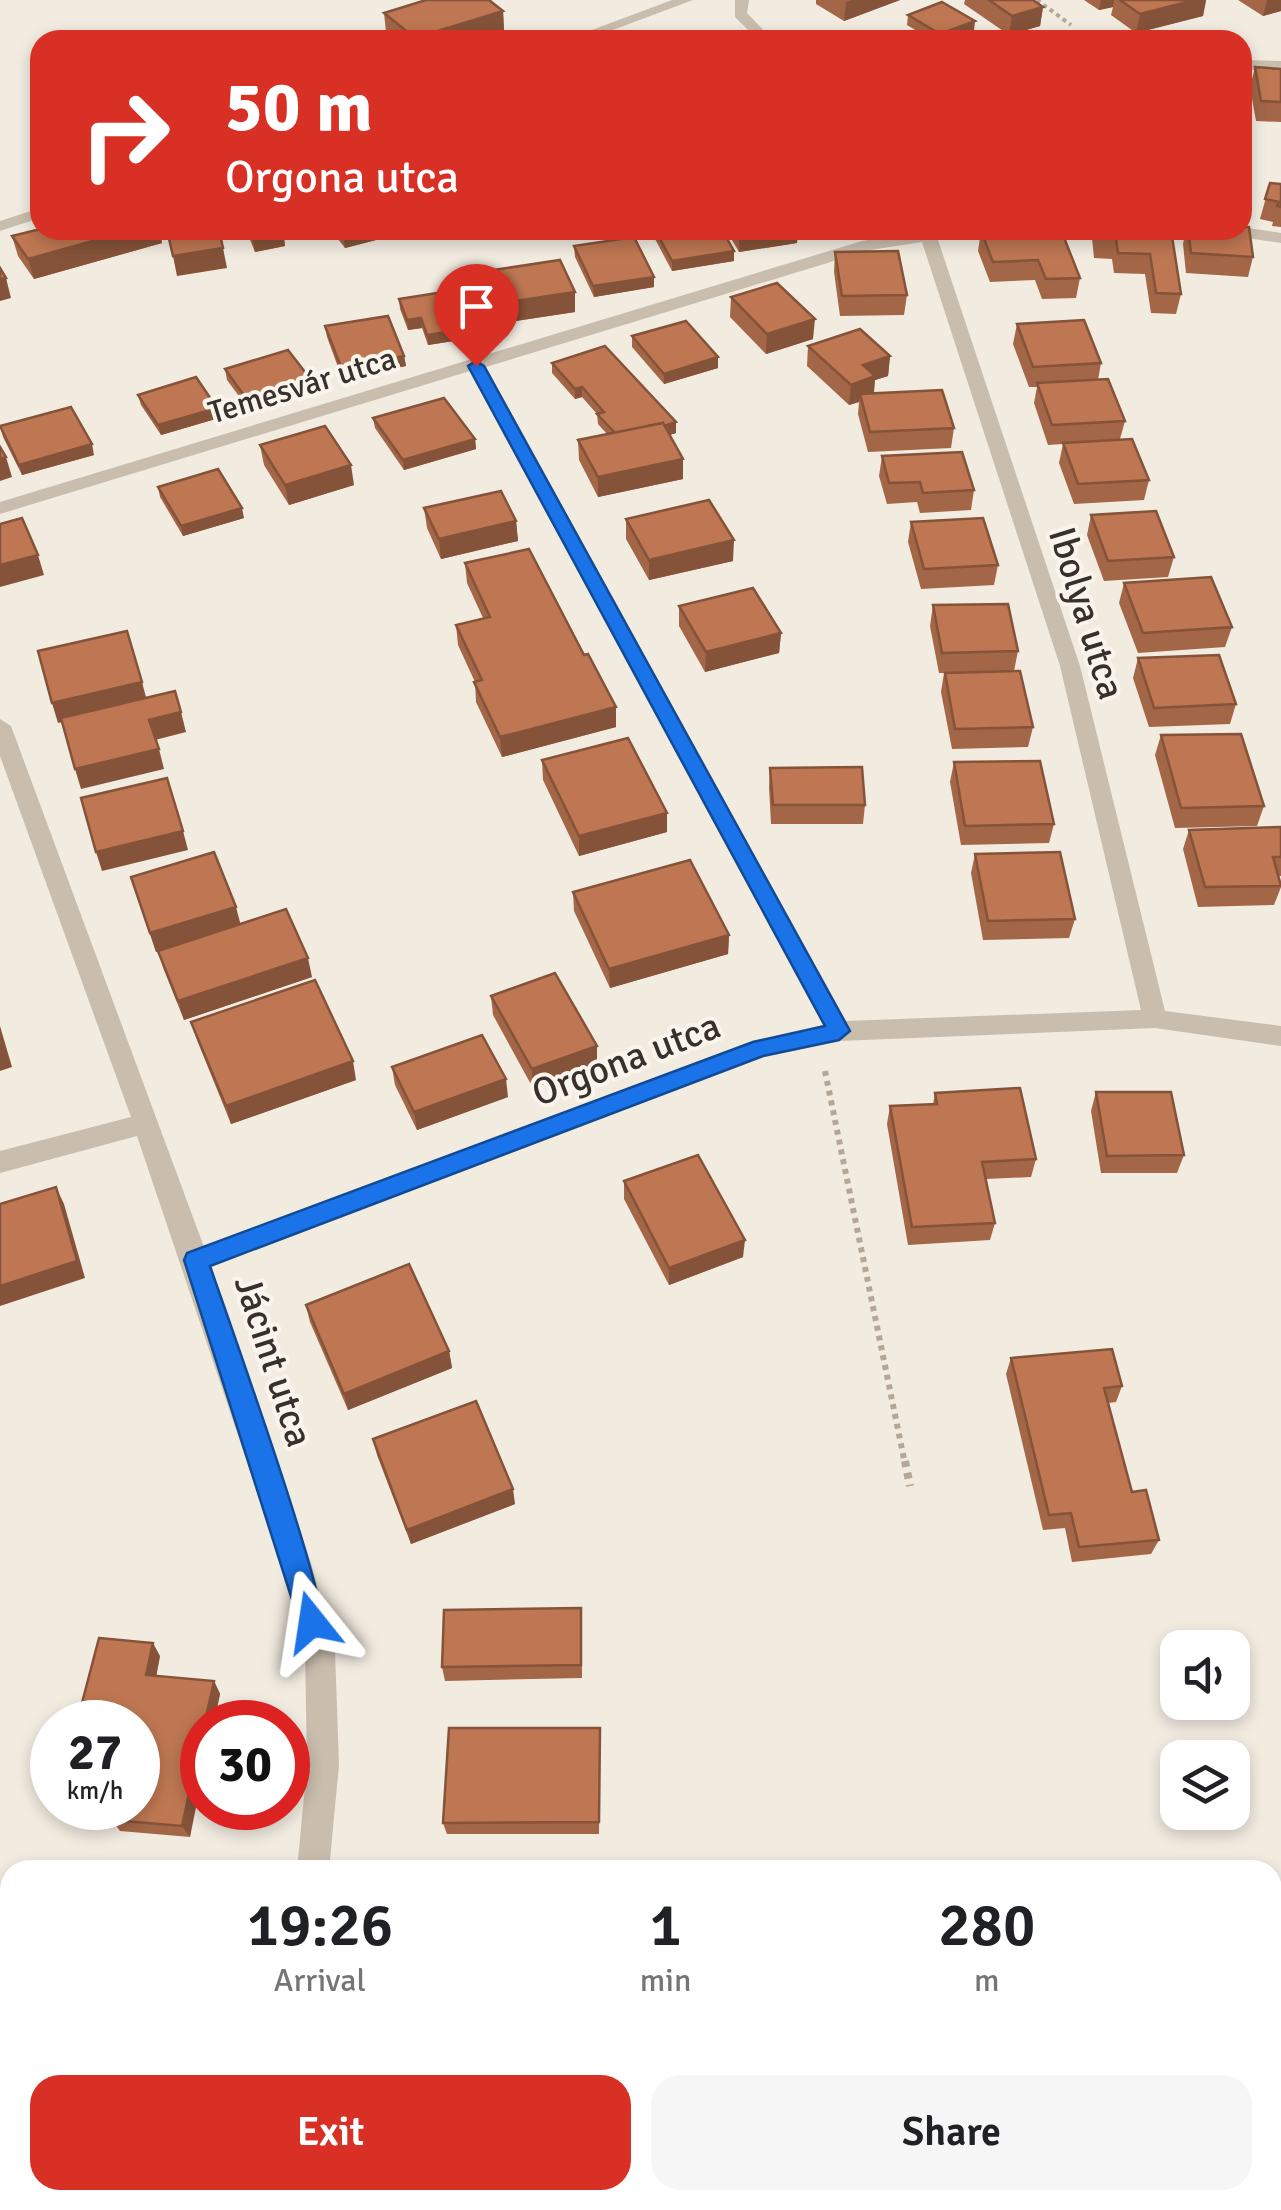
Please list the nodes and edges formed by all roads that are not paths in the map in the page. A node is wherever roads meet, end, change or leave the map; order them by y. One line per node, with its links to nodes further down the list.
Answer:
1 (686, 0): 3 (street)
2 (742, 0): 4 (street)
3 (600, 30)
4 (756, 30)
5 (1252, 65): 6 (street)
6 (1281, 66)
7 (30, 216): 8 (street)
8 (0, 226)
9 (1252, 234): 10 (street)
10 (1281, 238)
11 (898, 240): 13 (street, Temesvár utca)
12 (930, 240): 16 (street, Ibolya utca)
13 (476, 366): 14 (street, Temesvár utca); 17 (street)
14 (0, 508)
15 (0, 726): 19 (street, Jácint utca)
16 (1155, 1019): 17 (street, Orgona utca); 18 (street, Orgona utca)
17 (828, 1034): 21 (street, Orgona utca)
18 (1281, 1036)
19 (146, 1123): 20 (street); 21 (street, Jácint utca)
20 (0, 1162)
21 (196, 1260): 22 (street, Jácint utca)
22 (313, 1860)

